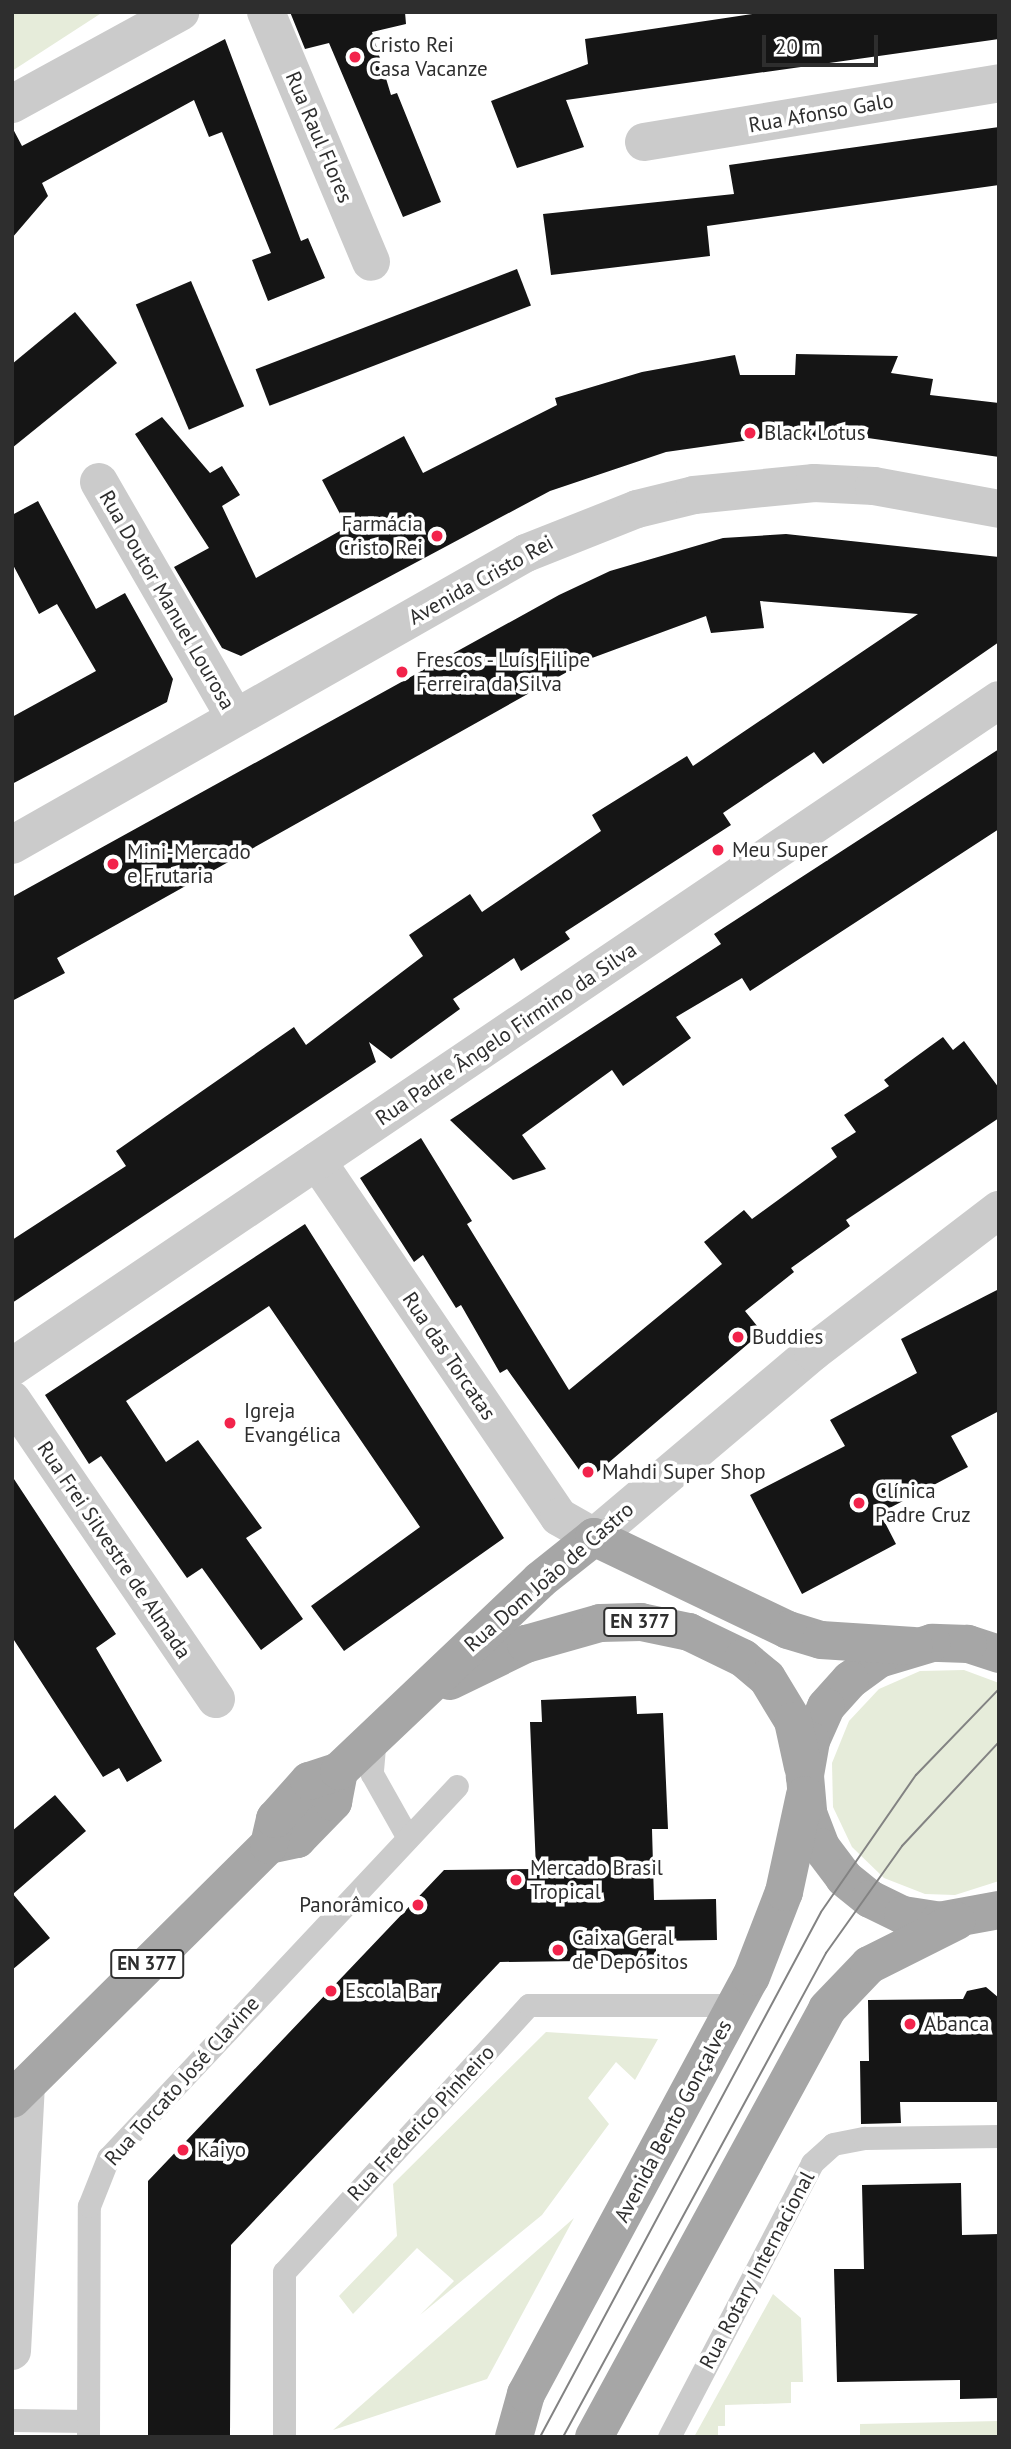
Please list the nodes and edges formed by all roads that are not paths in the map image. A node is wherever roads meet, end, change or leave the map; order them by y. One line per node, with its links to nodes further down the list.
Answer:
1 (180, 12): 4 (street)
2 (266, 12): 6 (street, Rua Raul Flores)
3 (999, 83): 5 (street, Rua Afonso Galo)
4 (12, 103)
5 (644, 142)
6 (371, 262)
7 (99, 482): 10 (street, Rua Doutor Manuel Lourosa)
8 (999, 509): 10 (street, Avenida Cristo Rei)
9 (999, 700): 12 (street, Rua Padre Ângelo Firmino da Silva)
10 (235, 718): 11 (street, Avenida Cristo Rei)
11 (12, 845)
12 (317, 1161): 14 (street, Rua Padre Ângelo Firmino da Silva); 16 (street, Rua das Torcatas)
13 (999, 1210): 16 (street, Rua Dom João de Castro)
14 (12, 1367)
15 (12, 1400): 20 (street, Rua Frei Silvestre de Almada)
16 (594, 1537): 18 (main road, EN 377); 21 (main road, Rua Dom João de Castro / EN 377)
17 (999, 1621): 18 (main road, EN 377)
18 (932, 1645): 19 (main road, EN 377); 23 (main road, EN 377)
19 (999, 1654)
20 (216, 1699)
21 (408, 1703): 22 (main road, Rua Dom João de Castro / EN 377); 23 (main road, EN 377)
22 (375, 1732): 25 (lane); 29 (main road, Rua Dom João de Castro / EN 377)
23 (805, 1785): 27 (main road, EN 377); 28 (main road, Avenida Bento Gonçalves)
24 (457, 1786): 25 (lane, Rua Torcato José Clavine)
25 (408, 1838): 33 (lane, Rua Torcato José Clavine)
26 (999, 1910): 27 (main road, EN 377)
27 (957, 1920): 36 (main road)
28 (736, 2005): 34 (lane, Rua Frederico Pinheiro); 35 (main road, Avenida Bento Gonçalves)
29 (19, 2092): 31 (street)
30 (999, 2136): 37 (lane, Rua Rotary Internacional)
31 (12, 2351)
32 (12, 2420): 33 (lane, Rua Torcato José Clavine)
33 (88, 2429)
34 (285, 2437)
35 (514, 2437)
36 (593, 2437)
37 (669, 2437)

